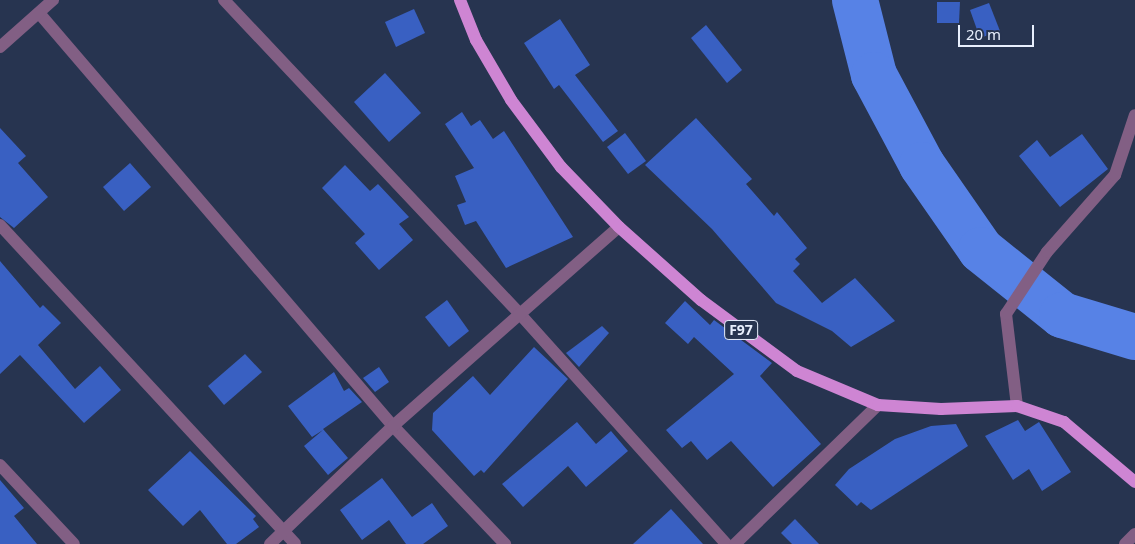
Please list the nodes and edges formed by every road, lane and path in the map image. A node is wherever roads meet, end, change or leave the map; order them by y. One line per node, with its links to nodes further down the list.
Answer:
1 (53, 0): 4 (street)
2 (224, 0): 9 (street)
3 (460, 0): 8 (main road, F97)
4 (39, 13): 5 (street); 12 (street)
5 (0, 48)
6 (1135, 115): 11 (street)
7 (0, 224): 15 (street)
8 (619, 227): 9 (street); 10 (main road, F97)
9 (519, 312): 12 (street); 21 (street)
10 (878, 405): 11 (main road, F97); 22 (street)
11 (1018, 406): 14 (main road, F97)
12 (393, 426): 15 (street); 20 (street)
13 (0, 465): 17 (street)
14 (1135, 481)
15 (283, 530): 18 (street); 19 (street)
16 (1135, 534): 23 (street)
17 (74, 544)
18 (270, 544)
19 (295, 544)
20 (505, 544)
21 (726, 544)
22 (736, 544)
23 (1124, 544)

